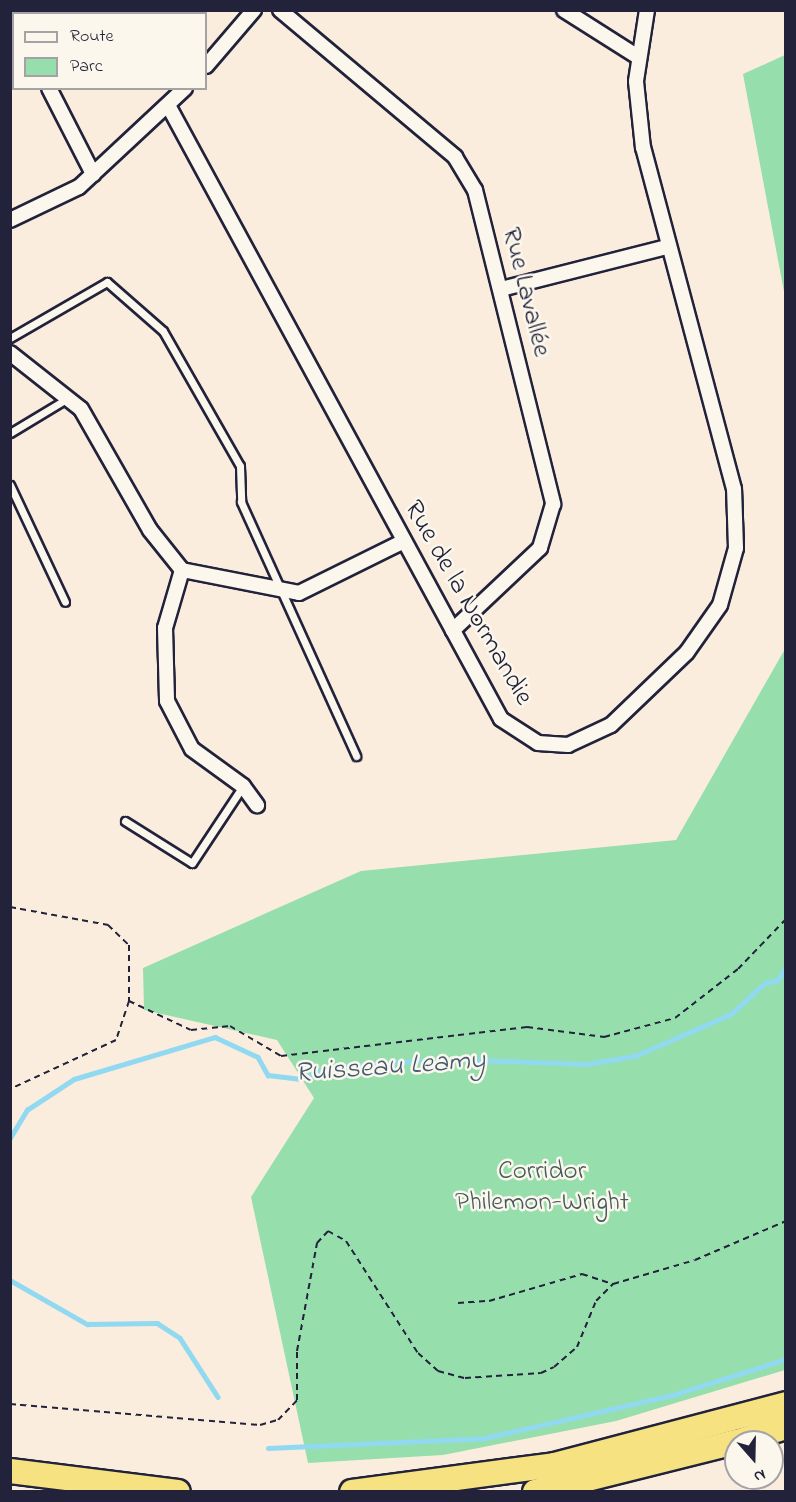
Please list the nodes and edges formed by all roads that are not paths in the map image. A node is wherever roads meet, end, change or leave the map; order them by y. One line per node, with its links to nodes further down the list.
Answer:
1 (254, 10): 6 (street)
2 (280, 10): 13 (street, Rue Lavallée)
3 (564, 10): 5 (street)
4 (647, 10): 5 (street, Rue de la Normandie)
5 (638, 57): 12 (street, Rue de la Normandie)
6 (207, 65)
7 (50, 90): 10 (street)
8 (183, 90): 9 (street)
9 (169, 107): 10 (street); 19 (street, Rue de la Normandie)
10 (93, 174): 11 (street)
11 (10, 220)
12 (667, 246): 13 (street); 23 (street, Rue de la Normandie)
13 (501, 289): 23 (street, Rue Lavallée)
14 (10, 338): 21 (lane)
15 (10, 353): 16 (street)
16 (68, 398): 17 (lane); 20 (street)
17 (10, 433)
18 (10, 486): 22 (lane)
19 (404, 540): 21 (street); 23 (street, Rue de la Normandie)
20 (182, 570): 21 (street); 25 (street)
21 (286, 594): 24 (lane)
22 (65, 602)
23 (453, 630)
24 (356, 756)
25 (243, 786): 26 (street); 27 (lane)
26 (257, 805)
27 (125, 821)
28 (786, 1404): 32 (highway)
29 (724, 1445): 33 (highway)
30 (10, 1471): 31 (highway)
31 (178, 1491)
32 (352, 1491)
33 (536, 1491)

